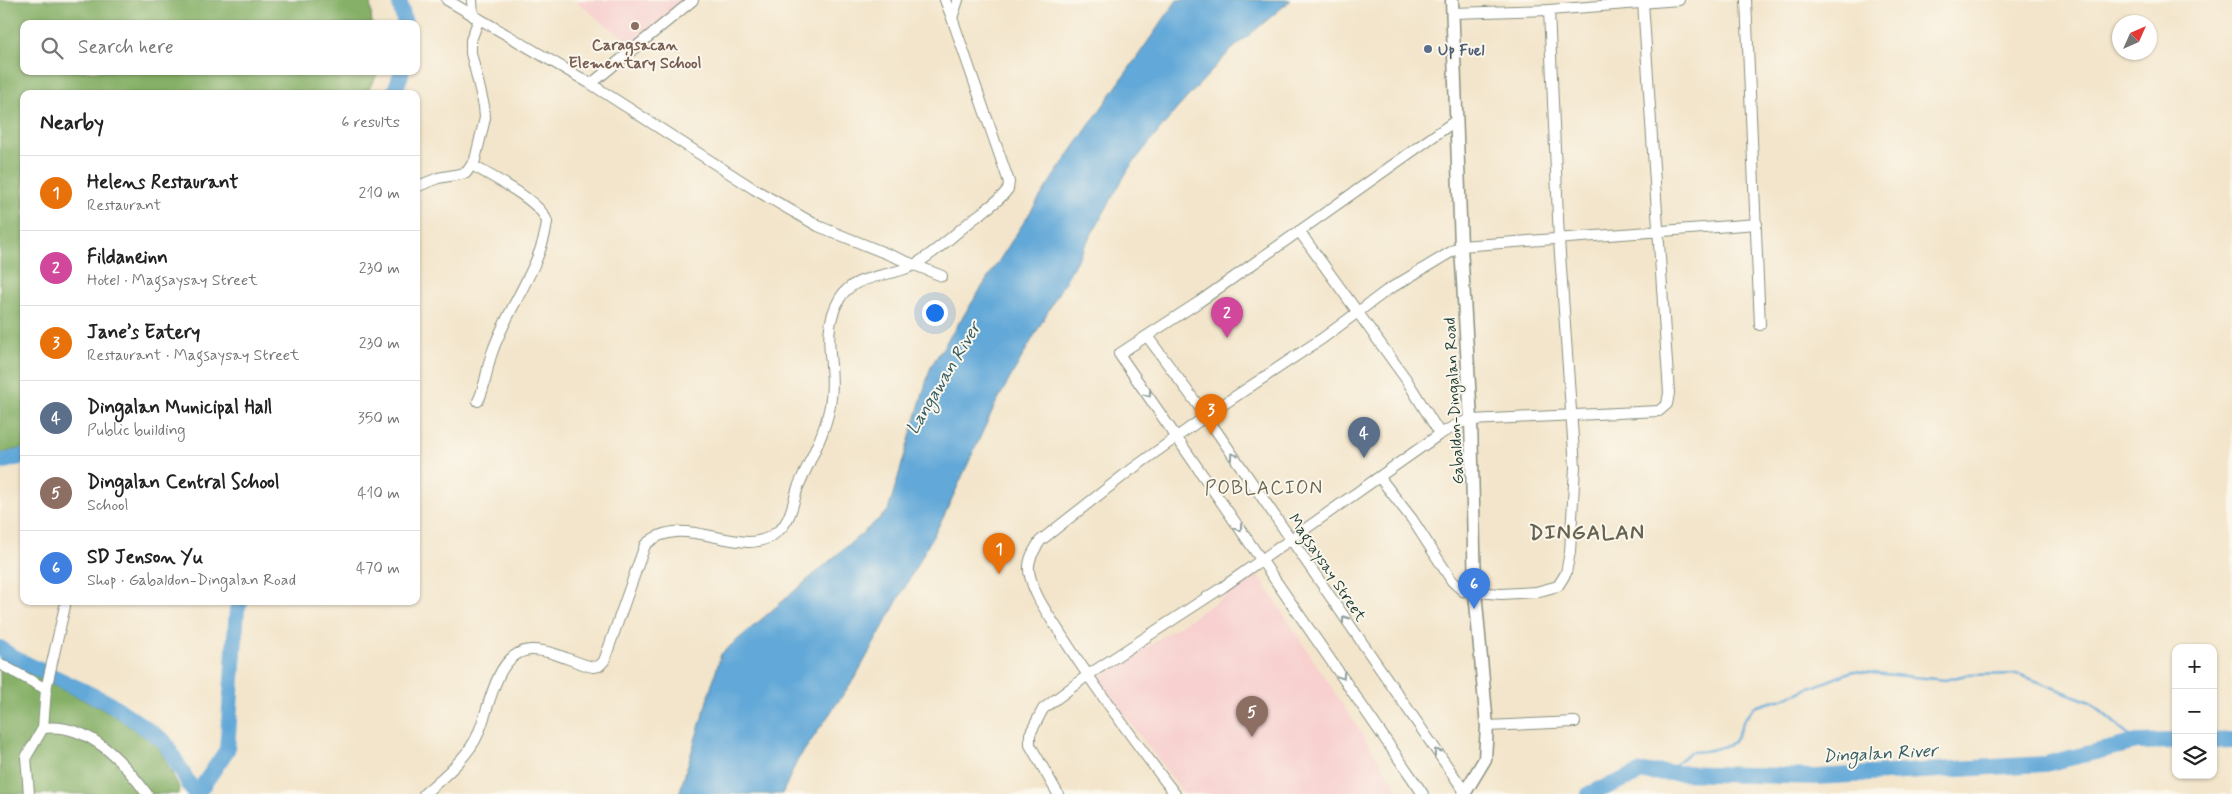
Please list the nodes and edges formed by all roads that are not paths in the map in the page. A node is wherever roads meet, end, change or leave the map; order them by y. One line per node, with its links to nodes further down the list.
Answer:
1 (446, 0): 12 (street)
2 (472, 0): 12 (street)
3 (693, 0): 14 (street)
4 (945, 0): 13 (street)
5 (958, 0): 13 (street)
6 (1452, 0): 11 (main road, Gabaldon-Dingalan Road)
7 (1679, 0): 9 (street)
8 (1746, 0): 18 (street)
9 (1643, 2): 10 (street); 20 (street)
10 (1549, 10): 11 (street); 21 (street)
11 (1453, 13): 15 (main road, Gabaldon-Dingalan Road)
12 (477, 18): 14 (street); 16 (street)
13 (952, 18): 23 (street)
14 (591, 84): 23 (street)
15 (1456, 121): 19 (street); 22 (main road, Gabaldon-Dingalan Road)
16 (472, 165): 17 (street); 28 (street)
17 (420, 185)
18 (1757, 224): 20 (street); 26 (street)
19 (1299, 231): 25 (street); 27 (street)
20 (1658, 231): 21 (street); 29 (street)
21 (1559, 240): 22 (street); 29 (street)
22 (1461, 246): 25 (street); 31 (main road, Gabaldon-Dingalan Road)
23 (914, 265): 24 (street); 48 (street)
24 (942, 276)
25 (1358, 312): 30 (street); 32 (street)
26 (1760, 325)
27 (1147, 336): 30 (street, Magsaysay Street); 33 (street, one-way to 33)
28 (478, 401)
29 (1571, 415): 31 (street); 37 (street)
30 (1206, 416): 33 (street); 35 (street, Magsaysay Street, one-way to 30)
31 (1471, 420): 32 (street); 37 (main road, Gabaldon-Dingalan Road)
32 (1440, 434): 34 (street)
33 (1177, 436): 36 (street, one-way to 36); 40 (street)
34 (1380, 478): 35 (street); 37 (street)
35 (1290, 539): 36 (street); 45 (street, Magsaysay Street, one-way to 35)
36 (1260, 560): 40 (street); 51 (street, one-way to 51)
37 (1475, 591): 43 (main road, Gabaldon-Dingalan Road)
38 (65, 606): 41 (street)
39 (0, 664): 41 (street)
40 (1088, 675): 49 (street); 50 (street)
41 (46, 689): 44 (street)
42 (1575, 722): 43 (street)
43 (1486, 726): 45 (main road, Gabaldon-Dingalan Road)
44 (43, 728): 46 (street); 47 (street)
45 (1465, 793)
46 (29, 794)
47 (147, 794)
48 (424, 794)
49 (1058, 794)
50 (1175, 794)
51 (1423, 794)

